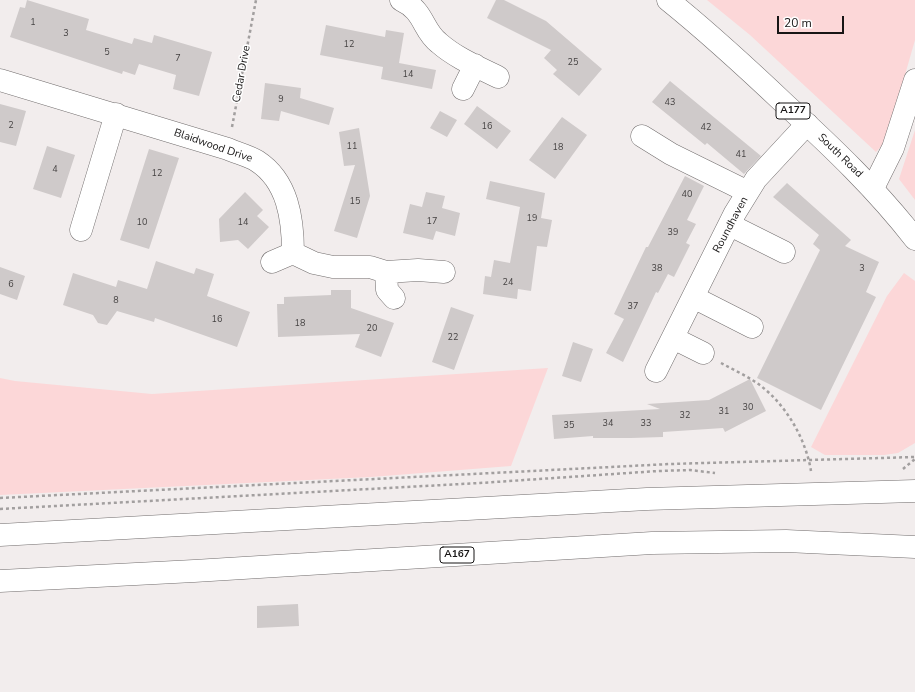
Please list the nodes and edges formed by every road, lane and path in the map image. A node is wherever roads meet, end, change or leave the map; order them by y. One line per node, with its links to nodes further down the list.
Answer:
1 (256, 0): 12 (path, Cedar Drive)
2 (401, 0): 4 (main road)
3 (668, 0): 10 (main road, South Road / A177)
4 (475, 65): 5 (main road); 8 (main road)
5 (498, 77)
6 (0, 80): 9 (main road, Blaidwood Drive)
7 (915, 80): 13 (main road)
8 (463, 89)
9 (116, 114): 12 (main road, Blaidwood Drive); 16 (main road)
10 (807, 124): 13 (main road, South Road / A177); 14 (main road, Roundhaven)
11 (642, 136): 14 (main road)
12 (228, 149): 19 (main road, Blaidwood Drive)
13 (873, 188): 17 (main road, South Road / A177)
14 (748, 192): 15 (main road, Roundhaven)
15 (730, 226): 18 (main road); 23 (main road, Roundhaven)
16 (81, 230)
17 (915, 239)
18 (784, 252)
19 (293, 253): 20 (main road); 21 (main road)
20 (272, 262)
21 (386, 272): 22 (main road); 24 (main road)
22 (444, 272)
23 (693, 297): 25 (main road); 26 (main road, Roundhaven)
24 (394, 298)
25 (752, 327)
26 (673, 338): 27 (main road); 28 (main road, Roundhaven)
27 (703, 353): 30 (path)
28 (656, 371)
29 (915, 457): 30 (path)
30 (809, 460): 31 (path); 33 (path)
31 (811, 472)
32 (915, 491): 34 (main road)
33 (0, 498)
34 (0, 536)
35 (915, 547): 36 (main road, A167)
36 (0, 581)

